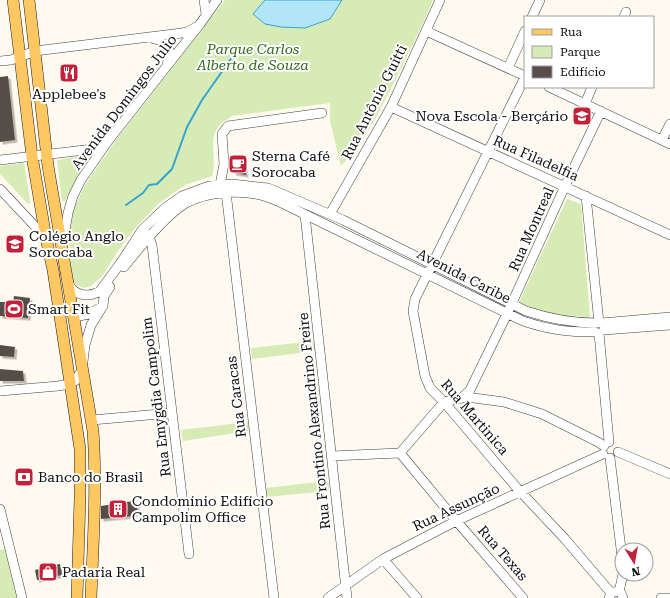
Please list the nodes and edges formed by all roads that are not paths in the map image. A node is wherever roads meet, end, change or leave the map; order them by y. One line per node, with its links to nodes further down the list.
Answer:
1 (13, 0): 14 (main road)
2 (29, 0): 13 (main road)
3 (204, 0): 7 (street)
4 (217, 0): 7 (street, Avenida Domingos Julio)
5 (440, 0): 10 (street, Rua Antônio Guitti)
6 (540, 0): 8 (street)
7 (206, 14): 9 (street, Avenida Domingos Julio)
8 (532, 16)
9 (200, 24): 12 (street); 17 (street, Avenida Domingos Julio)
10 (426, 31): 16 (street); 23 (street, Rua Antônio Guitti)
11 (524, 33): 16 (street)
12 (137, 38): 13 (street); 17 (street)
13 (35, 51): 14 (street); 30 (main road)
14 (19, 58): 15 (street); 31 (main road)
15 (0, 61)
16 (508, 68): 18 (street)
17 (164, 70): 27 (street, Avenida Domingos Julio)
18 (524, 76)
19 (524, 78): 29 (street, Rua Martinica)
20 (551, 88): 22 (street)
21 (592, 88): 22 (street)
22 (584, 104): 24 (street)
23 (391, 107): 29 (street, Rua Filadelfia); 40 (street, Rua Antônio Guitti)
24 (601, 111): 28 (street); 35 (street, Rua Montreal)
25 (322, 113): 33 (street, Rua Caracas)
26 (670, 124): 28 (street)
27 (108, 141): 30 (street); 47 (street, Avenida Domingos Julio)
28 (666, 142)
29 (488, 152): 35 (street, Rua Filadelfia); 48 (street, Rua Martinica)
30 (46, 154): 31 (street); 47 (main road)
31 (32, 156): 32 (street); 46 (main road)
32 (0, 160)
33 (224, 164): 34 (street, Rua Caracas); 37 (street, Rua Caracas)
34 (232, 184): 37 (street, Avenida Caribe); 39 (street, Avenida Caribe)
35 (565, 186): 38 (street, Rua Filadelfia); 51 (street, Rua Montreal)
36 (0, 189): 46 (street)
37 (223, 189): 41 (street, Avenida Caribe); 43 (street, Avenida Caribe); 45 (street, Avenida Caribe); 84 (street, Rua Caracas)
38 (586, 196): 44 (street, Rua Filadelfia); 57 (street)
39 (320, 210): 40 (street, Avenida Caribe); 41 (street)
40 (330, 215): 42 (street); 48 (street, Avenida Caribe)
41 (310, 217): 42 (street, Avenida Caribe); 68 (street, Rua Frontino Alexandrino Freire)
42 (326, 224): 49 (street, Avenida Caribe)
43 (142, 230): 45 (street); 50 (street, Avenida Caribe)
44 (670, 235)
45 (149, 237): 52 (street, Avenida Caribe); 63 (street, Rua Emygdia Campolim)
46 (46, 238): 54 (main road); 59 (main road)
47 (62, 250): 50 (main road)
48 (432, 264): 49 (street, Rua Martinica); 51 (street, Avenida Caribe)
49 (428, 274): 53 (street, Avenida Caribe); 62 (street, Rua Martinica)
50 (67, 279): 54 (main road)
51 (512, 304): 53 (street, Rua Montreal); 57 (street, Avenida Caribe)
52 (103, 306): 54 (street); 58 (street, Avenida Caribe)
53 (507, 314): 57 (street, Avenida Caribe); 61 (street, Rua Montreal)
54 (74, 317): 58 (main road)
55 (670, 317): 57 (street, Avenida Caribe)
56 (670, 325): 57 (street, Avenida Caribe)
57 (599, 327): 65 (street)
58 (82, 370): 59 (street); 64 (main road)
59 (70, 384): 60 (street); 82 (main road)
60 (0, 391)
61 (462, 398): 62 (street); 65 (street)
62 (444, 402): 67 (street); 72 (street, Rua Martinica)
63 (171, 413): 64 (street); 76 (street, Rua Emygdia Campolim)
64 (92, 420): 83 (main road)
65 (607, 450): 66 (street, Rua Assunção); 66 (street); 72 (street, Rua Assunção); 75 (street)
66 (618, 452): 70 (street)
67 (400, 453): 68 (street); 74 (street, Rua Texas)
68 (331, 456): 79 (street, Rua Frontino Alexandrino Freire)
69 (670, 467): 70 (street)
70 (658, 469): 71 (street)
71 (670, 474)
72 (522, 492): 74 (street, Rua Assunção); 80 (street, Rua Martinica)
73 (0, 509): 81 (street)
74 (456, 521): 77 (street, Rua Assunção); 88 (street, Rua Texas)
75 (620, 542)
76 (189, 554)
77 (383, 559): 79 (street, Rua Assunção); 87 (street)
78 (620, 582): 80 (street)
79 (345, 585): 85 (street, Rua Assunção); 86 (street, Rua Frontino Alexandrino Freire)
80 (616, 595)
81 (22, 598)
82 (77, 598)
83 (91, 598)
84 (274, 598)
85 (328, 598)
86 (347, 598)
87 (418, 598)
88 (522, 598)
89 (661, 598): 90 (street)
90 (670, 598)

